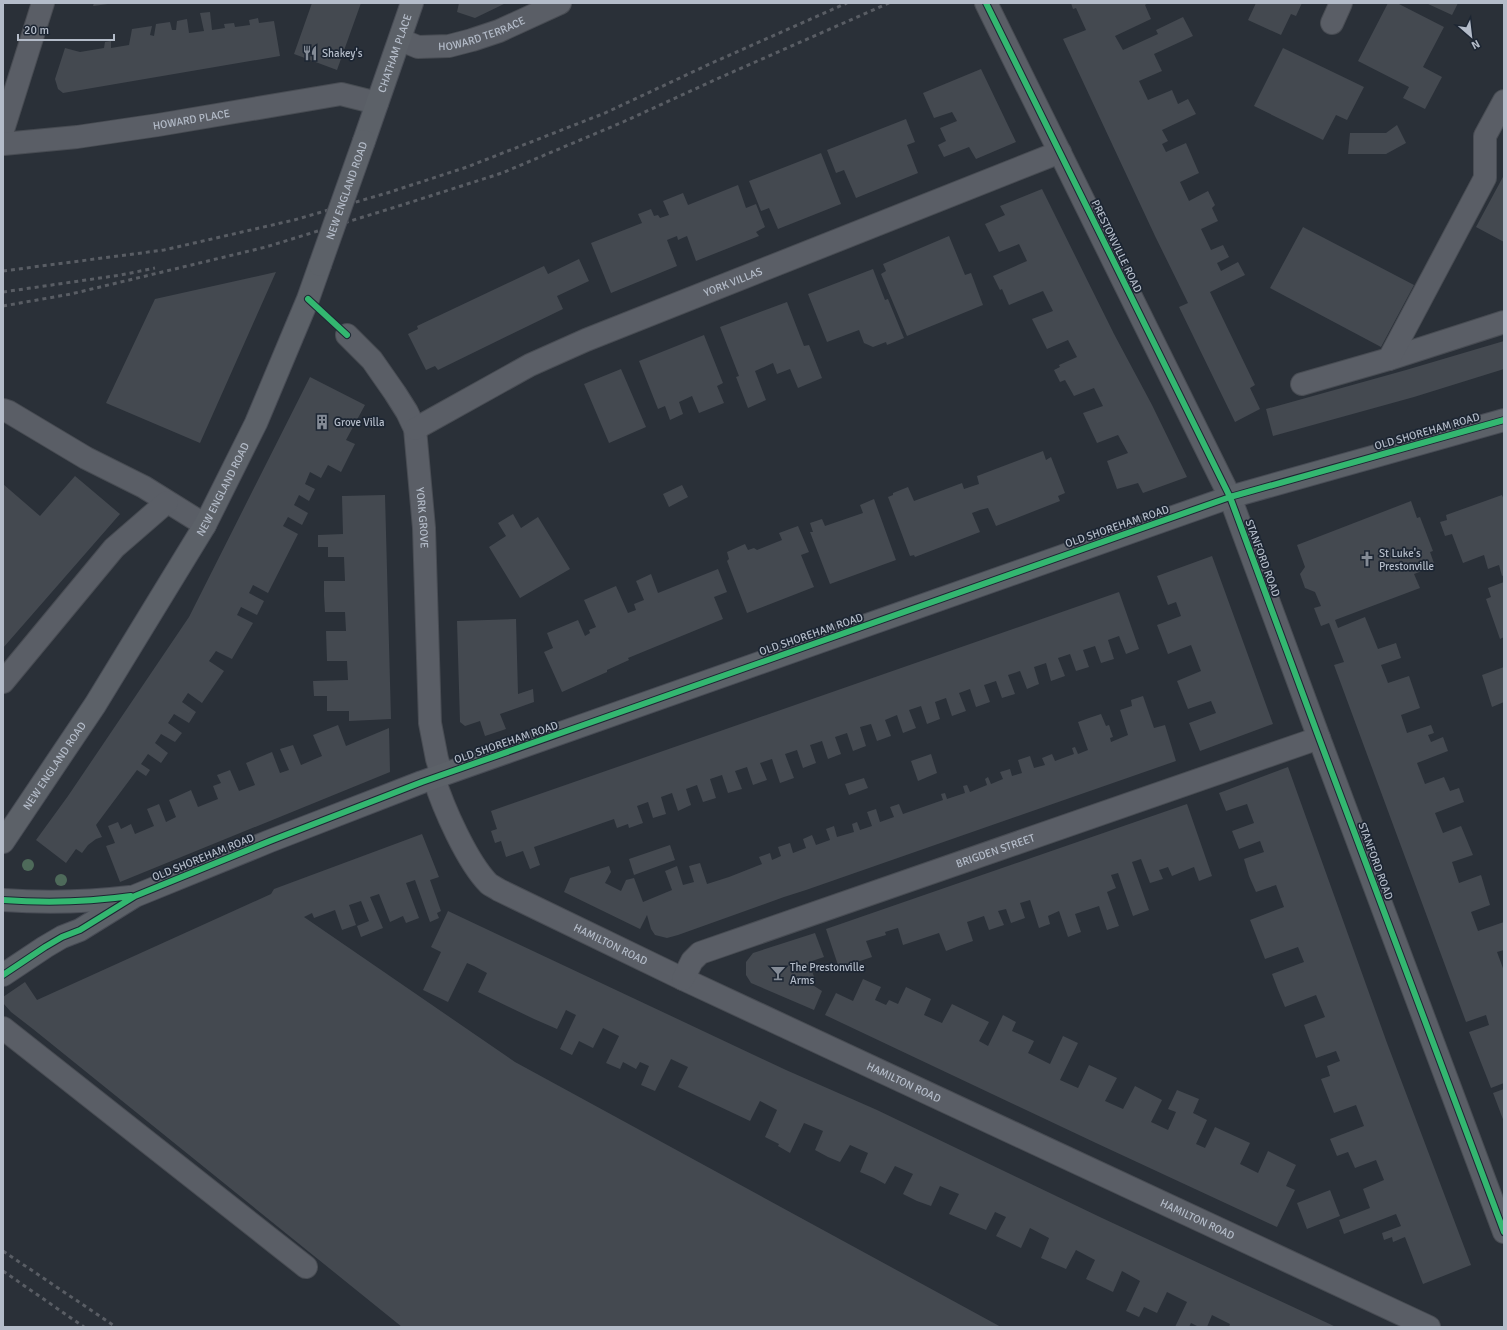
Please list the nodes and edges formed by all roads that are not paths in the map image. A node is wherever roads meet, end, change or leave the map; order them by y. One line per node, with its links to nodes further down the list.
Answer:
1 (43, 3): 10 (street)
2 (412, 3): 7 (main road, CHATHAM PLACE)
3 (560, 3): 7 (street, HOWARD TERRACE)
4 (986, 3): 12 (street, PRESTONVILLE ROAD)
5 (1341, 3): 6 (street)
6 (1332, 24)
7 (401, 40): 9 (main road, CHATHAM PLACE)
8 (1504, 101): 15 (street)
9 (377, 103): 11 (street, HOWARD PLACE); 22 (main road, NEW ENGLAND ROAD, bridge)
10 (3, 130)
11 (3, 144)
12 (1060, 152): 19 (street, YORK VILLAS); 20 (street, PRESTONVILLE ROAD)
13 (1504, 322): 15 (street)
14 (347, 335): 19 (street, YORK GROVE)
15 (1389, 359): 16 (street)
16 (1302, 384)
17 (3, 410): 21 (street)
18 (1504, 420): 20 (main road, OLD SHOREHAM ROAD)
19 (415, 429): 25 (street, YORK GROVE)
20 (1230, 497): 24 (street, STANFORD ROAD); 25 (main road, OLD SHOREHAM ROAD)
21 (167, 502): 22 (street); 23 (street)
22 (204, 525): 26 (main road, NEW ENGLAND ROAD)
23 (3, 682)
24 (1319, 738): 30 (street, BRIGDEN STREET); 32 (street, STANFORD ROAD)
25 (438, 776): 27 (main road, OLD SHOREHAM ROAD); 30 (street, HAMILTON ROAD)
26 (3, 842)
27 (135, 896): 28 (main road, OLD SHOREHAM ROAD); 29 (main road, OLD SHOREHAM ROAD)
28 (3, 900)
29 (3, 975)
30 (683, 979): 34 (street, HAMILTON ROAD)
31 (3, 1028): 33 (street)
32 (1504, 1232)
33 (306, 1267)
34 (1429, 1327)

